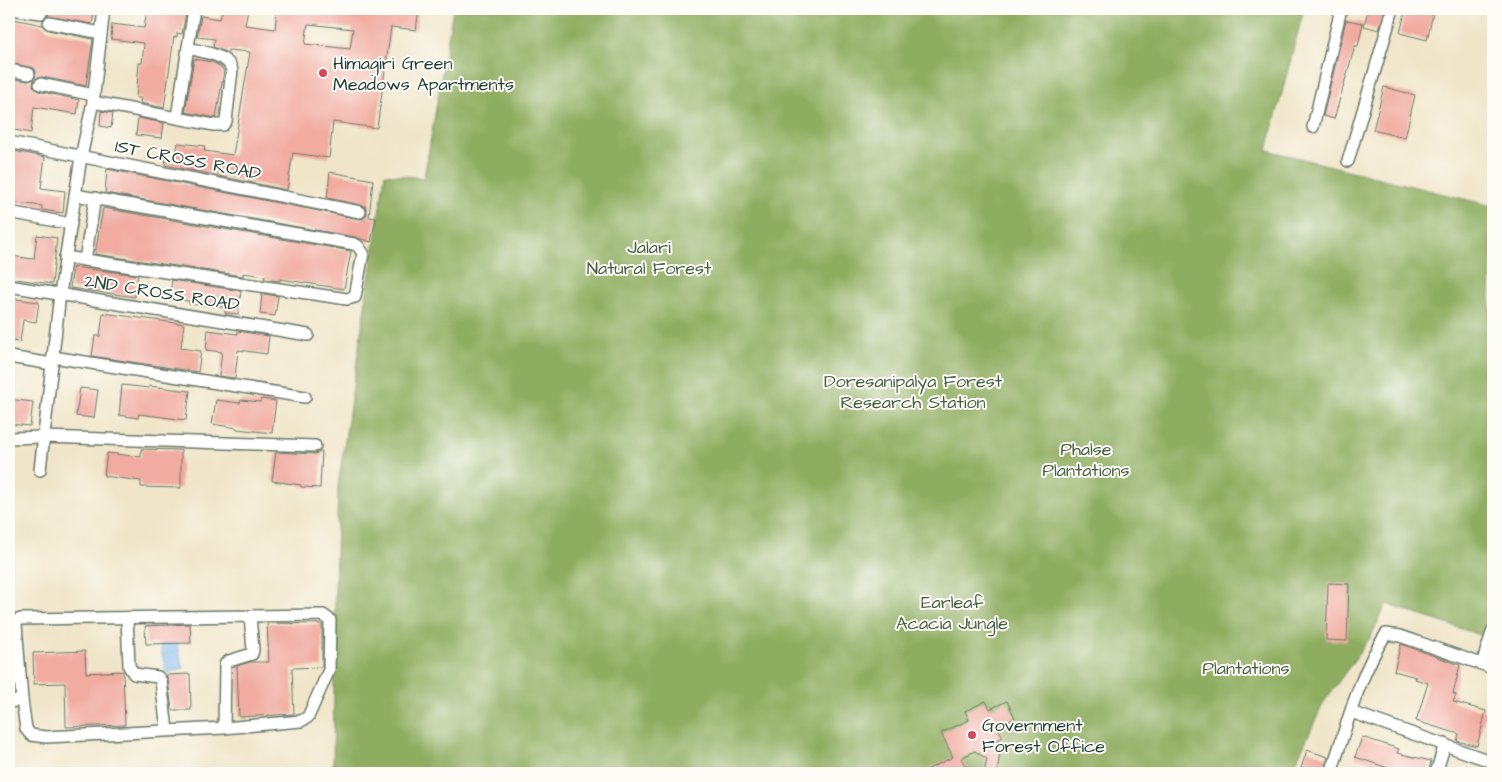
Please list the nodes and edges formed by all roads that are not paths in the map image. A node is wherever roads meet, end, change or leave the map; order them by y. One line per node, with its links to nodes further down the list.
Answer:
1 (12, 9): 2 (street)
2 (43, 9)
3 (104, 9): 8 (street)
4 (194, 9): 9 (street)
5 (1341, 9): 15 (street)
6 (1393, 9): 18 (street)
7 (49, 23): 8 (street)
8 (101, 32): 13 (street)
9 (188, 48): 14 (street); 14 (street)
10 (9, 70): 11 (street)
11 (29, 74)
12 (40, 84): 13 (street)
13 (93, 98): 14 (street); 17 (street)
14 (177, 117)
15 (1313, 128)
16 (9, 142): 17 (street, 1ST CROSS ROAD)
17 (82, 157): 19 (street); 22 (street, 1ST CROSS ROAD)
18 (1348, 161)
19 (76, 195): 20 (street); 23 (street)
20 (95, 198): 25 (street); 25 (street)
21 (9, 212): 23 (street)
22 (360, 212)
23 (71, 224): 24 (street)
24 (66, 257): 25 (street); 27 (street)
25 (85, 260)
26 (9, 286): 27 (street, 2ND CROSS ROAD)
27 (60, 294): 28 (street, 2ND CROSS ROAD); 30 (street)
28 (308, 335)
29 (9, 357): 30 (street)
30 (52, 361): 31 (street); 32 (street)
31 (305, 397)
32 (44, 437): 33 (street); 34 (street); 35 (street)
33 (9, 438)
34 (315, 446)
35 (40, 470)
36 (250, 616): 37 (street); 44 (street); 44 (street)
37 (127, 618): 41 (street); 45 (street)
38 (1493, 630): 39 (street)
39 (1482, 664): 40 (street); 43 (street)
40 (1493, 668)
41 (22, 700): 42 (street); 45 (street)
42 (9, 702)
43 (1351, 712): 46 (street); 48 (street)
44 (224, 728): 45 (street)
45 (167, 730)
46 (1444, 744): 47 (street); 49 (street)
47 (1493, 762)
48 (1331, 773)
49 (1436, 773)

